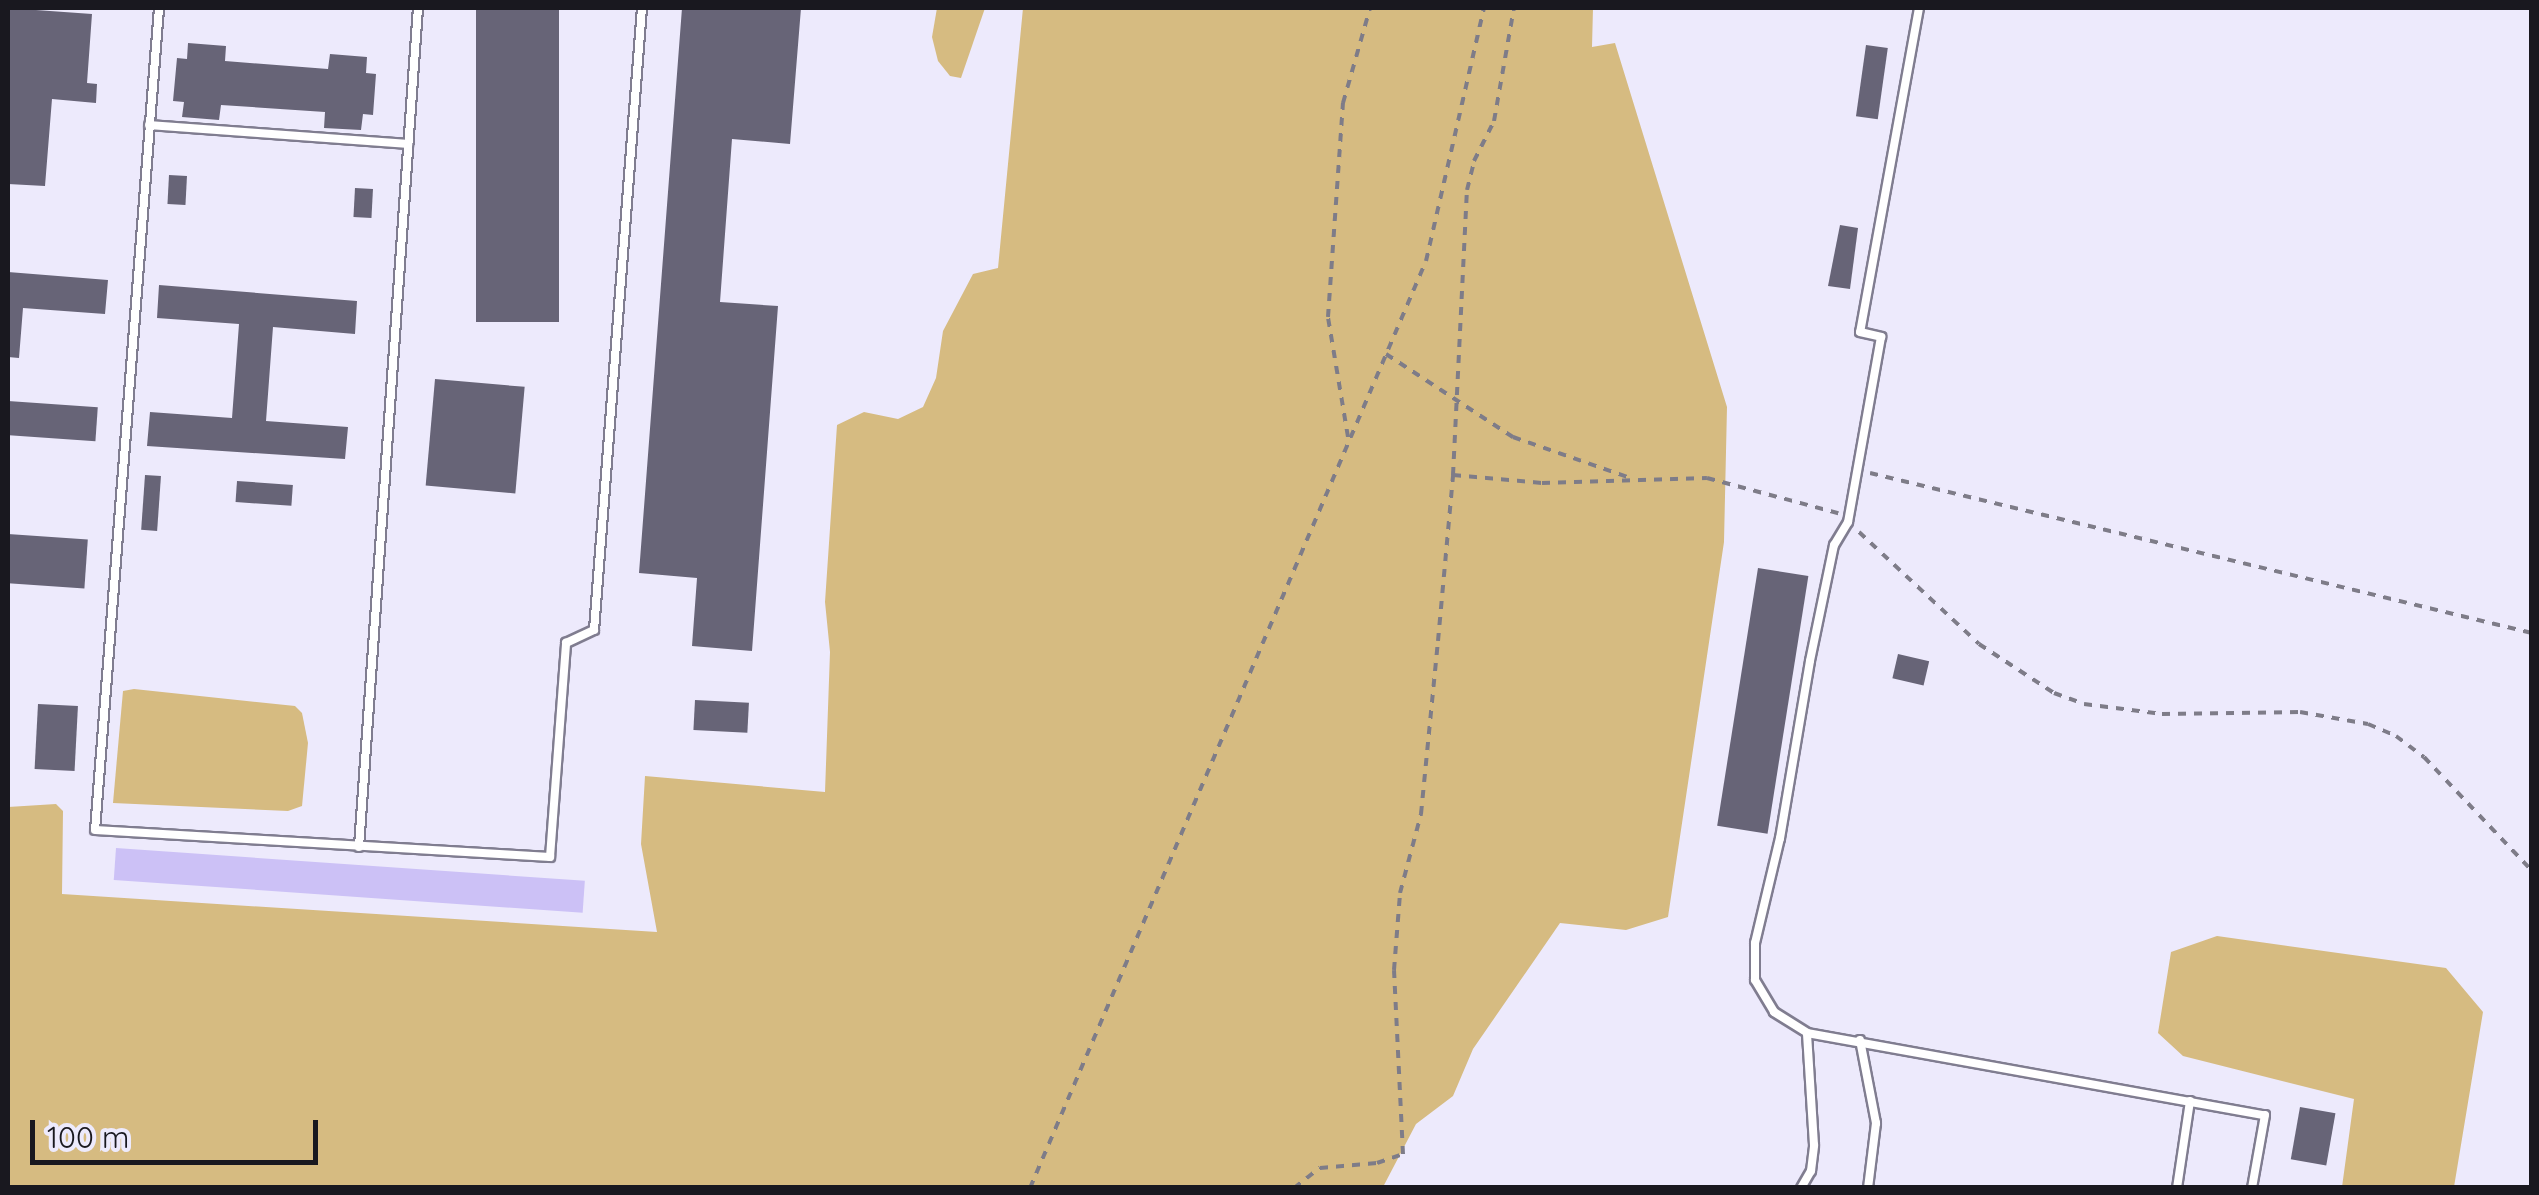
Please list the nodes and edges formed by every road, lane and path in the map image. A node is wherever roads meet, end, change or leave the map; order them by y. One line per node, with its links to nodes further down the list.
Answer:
1 (159, 8): 8 (lane)
2 (418, 8): 9 (lane)
3 (642, 8): 18 (lane)
4 (1370, 8): 12 (path)
5 (1484, 8): 10 (path)
6 (1514, 8): 11 (path)
7 (1919, 8): 13 (lane)
8 (149, 125): 9 (lane); 18 (lane)
9 (408, 144): 18 (lane)
10 (1386, 354): 11 (path); 12 (path)
11 (1455, 398): 14 (path); 15 (path)
12 (1349, 438): 23 (path)
13 (1858, 470): 16 (lane); 17 (path)
14 (1453, 475): 15 (path); 24 (path)
15 (1634, 479): 16 (path)
16 (1849, 518): 19 (path); 20 (lane)
17 (2532, 632)
18 (359, 847)
19 (2532, 872)
20 (1807, 1033): 21 (lane); 25 (lane)
21 (1860, 1040): 22 (lane); 26 (lane)
22 (2190, 1101): 27 (lane); 28 (lane)
23 (1030, 1188)
24 (1294, 1188)
25 (1801, 1188)
26 (1868, 1188)
27 (2178, 1188)
28 (2252, 1188)

